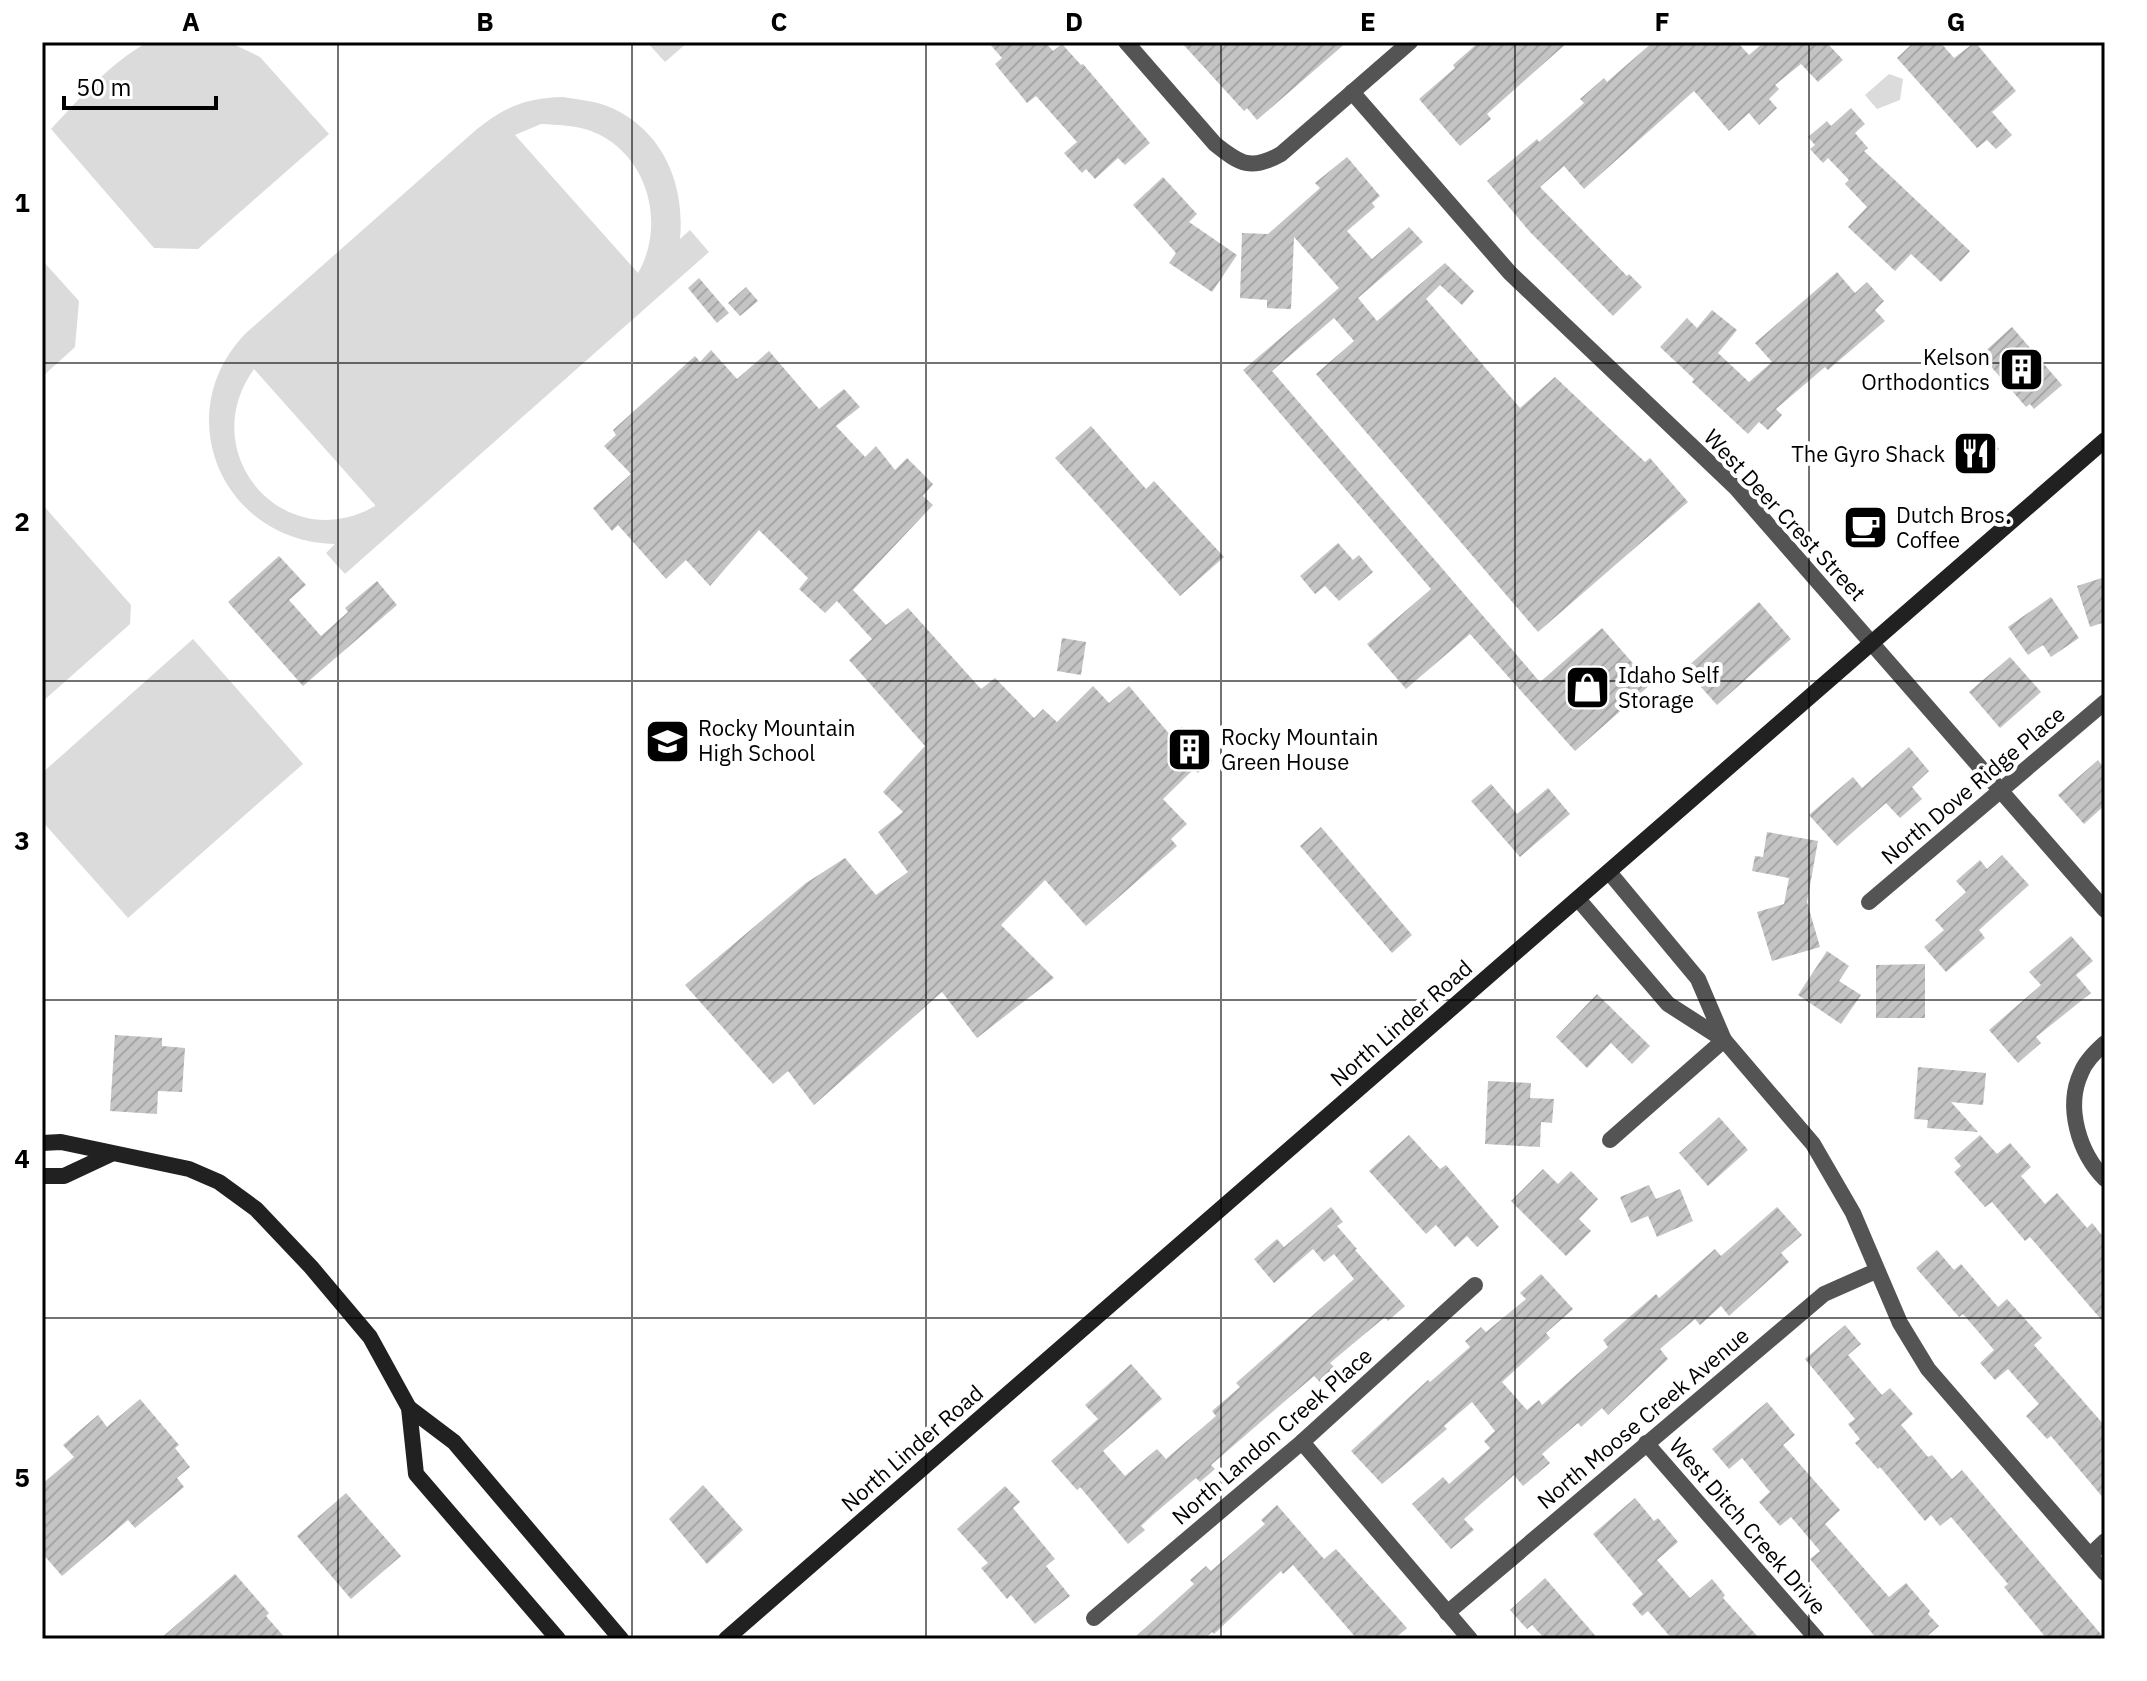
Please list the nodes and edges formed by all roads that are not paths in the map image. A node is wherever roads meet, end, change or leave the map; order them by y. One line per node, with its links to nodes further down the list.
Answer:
1 (1126, 42): 3 (street)
2 (1410, 42): 3 (street)
3 (1352, 92): 5 (street, West Deer Crest Street)
4 (2105, 440): 5 (main road, North Linder Road)
5 (1872, 643): 7 (street, West Deer Crest Street); 8 (main road, North Linder Road)
6 (2105, 702): 7 (street, North Dove Ridge Place)
7 (1999, 789): 10 (street, North Dove Ridge Place); 11 (street, West Deer Crest Street)
8 (1609, 872): 9 (main road, North Linder Road); 12 (street)
9 (1578, 899): 12 (street); 31 (main road, North Linder Road)
10 (1869, 902)
11 (2105, 910)
12 (1724, 1040): 14 (street); 19 (street)
13 (2105, 1043): 18 (street)
14 (1610, 1140)
15 (42, 1143): 16 (main road)
16 (111, 1154): 17 (main road); 21 (main road)
17 (42, 1176)
18 (2105, 1179)
19 (1876, 1271): 23 (street, North Moose Creek Avenue); 25 (street)
20 (1475, 1285): 22 (street, North Landon Creek Place)
21 (409, 1408): 29 (main road); 30 (main road)
22 (1302, 1442): 27 (street); 28 (street, North Landon Creek Place)
23 (1646, 1443): 27 (street, North Moose Creek Avenue); 33 (street, West Ditch Creek Drive)
24 (2105, 1541): 25 (street)
25 (2090, 1555): 26 (street)
26 (2105, 1573)
27 (1447, 1613): 32 (street)
28 (1094, 1618)
29 (558, 1639)
30 (621, 1639)
31 (726, 1639)
32 (1470, 1639)
33 (1817, 1639)

